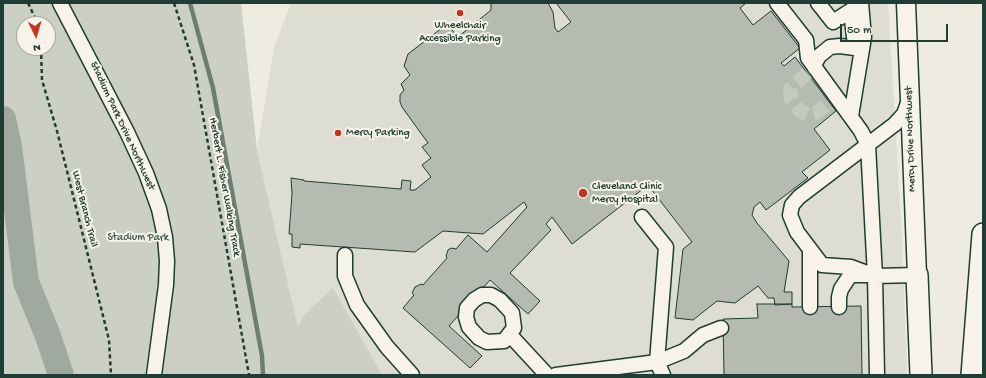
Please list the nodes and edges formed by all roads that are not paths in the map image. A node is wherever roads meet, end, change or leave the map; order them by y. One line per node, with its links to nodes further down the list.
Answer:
1 (60, 3): 22 (street, Stadium Park Drive Northwest)
2 (777, 3): 7 (street)
3 (818, 3): 5 (street)
4 (906, 3): 8 (main road, Mercy Drive Northwest)
5 (858, 6): 6 (street)
6 (862, 49): 7 (street); 9 (street)
7 (811, 71): 9 (street)
8 (910, 100): 10 (street); 15 (main road, Mercy Drive Northwest)
9 (851, 116): 10 (street)
10 (868, 145): 13 (street); 16 (street)
11 (642, 217): 21 (street)
12 (983, 234): 29 (highway)
13 (810, 250): 16 (street); 17 (street)
14 (345, 255): 23 (street)
15 (917, 274): 16 (street); 28 (highway)
16 (875, 276): 18 (street); 27 (street)
17 (810, 307)
18 (843, 307)
19 (721, 328): 21 (street)
20 (510, 335): 24 (street)
21 (657, 362): 25 (street); 26 (street)
22 (154, 375)
23 (412, 375)
24 (547, 375)
25 (556, 375)
26 (663, 375)
27 (877, 375)
28 (921, 375)
29 (972, 375)

